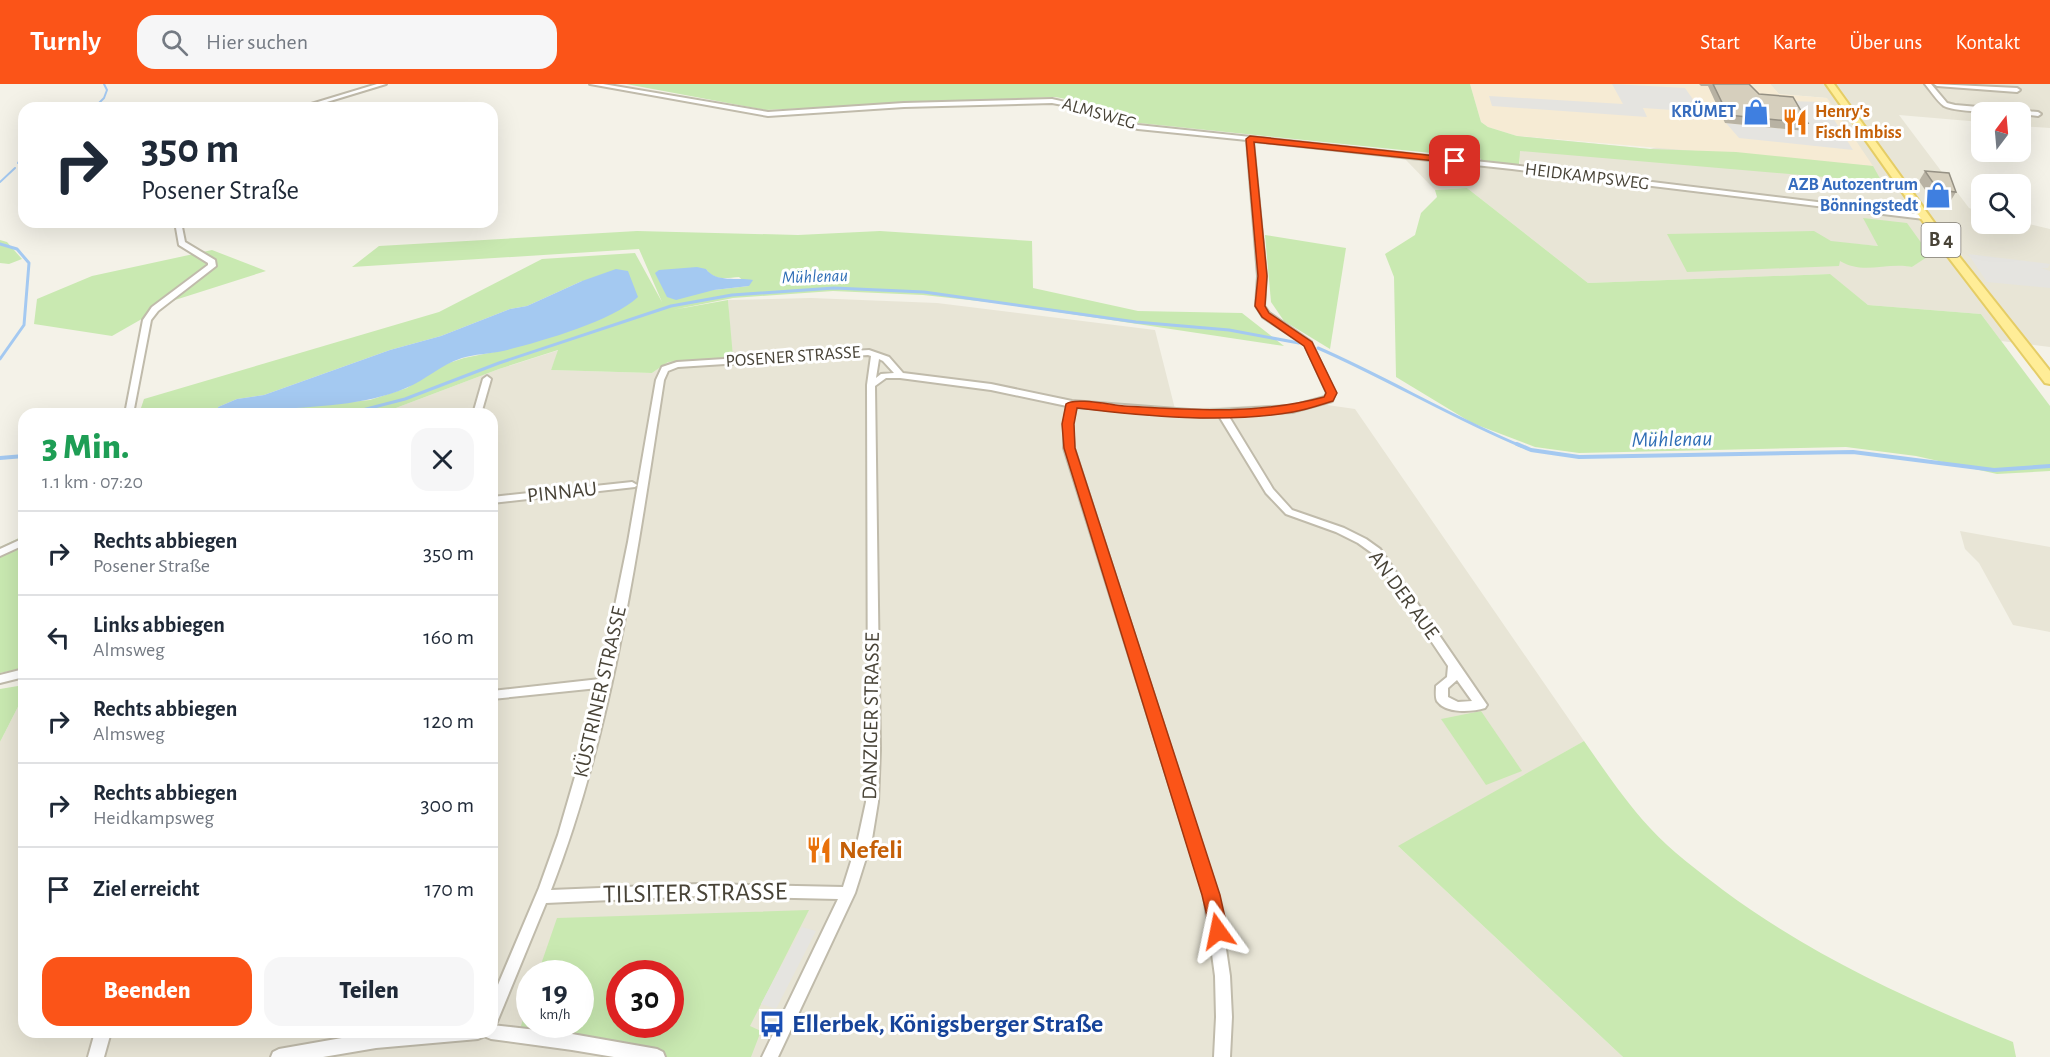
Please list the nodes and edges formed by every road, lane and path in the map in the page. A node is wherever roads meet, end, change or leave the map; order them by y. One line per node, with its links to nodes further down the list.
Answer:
1 (383, 84): 7 (street)
2 (593, 84): 9 (street, ALMSWEG)
3 (1830, 84): 10 (main road, B 4)
4 (1928, 84): 8 (street)
5 (1937, 84): 6 (street)
6 (2017, 90)
7 (322, 102)
8 (2037, 114)
9 (1250, 139): 10 (street, HEIDKAMPSWEG); 21 (street, POSENER STRASSE)
10 (1924, 217): 16 (main road, B 4)
11 (179, 228): 19 (street)
12 (875, 354): 13 (street, POSENER STRASSE); 14 (street, POSENER STRASSE); 17 (street, DANZIGER STRASSE)
13 (677, 364): 29 (street, KÜSTRINER STRASSE)
14 (900, 375): 17 (street, POSENER STRASSE); 18 (street, POSENER STRASSE)
15 (487, 379): 20 (street)
16 (2050, 380)
17 (871, 385): 31 (street, DANZIGER STRASSE)
18 (1072, 404): 21 (street, POSENER STRASSE); 41 (street)
19 (130, 408)
20 (479, 408)
21 (1222, 415): 26 (street, AN DER AUE)
22 (632, 485): 23 (street, PINNAU)
23 (498, 499)
24 (18, 544): 25 (street)
25 (0, 553)
26 (1454, 666)
27 (18, 674): 28 (street)
28 (0, 679)
29 (604, 683): 30 (street); 32 (street, KÜSTRINER STRASSE)
30 (498, 694)
31 (848, 893): 32 (street, TILSITER STRASSE); 40 (street, DANZIGER STRASSE)
32 (541, 897): 33 (street, KÜSTRINER STRASSE)
33 (498, 1002)
34 (498, 1033): 39 (street)
35 (101, 1038): 37 (street)
36 (402, 1038): 38 (street)
37 (96, 1057)
38 (279, 1057)
39 (657, 1057)
40 (770, 1057)
41 (1222, 1057)

